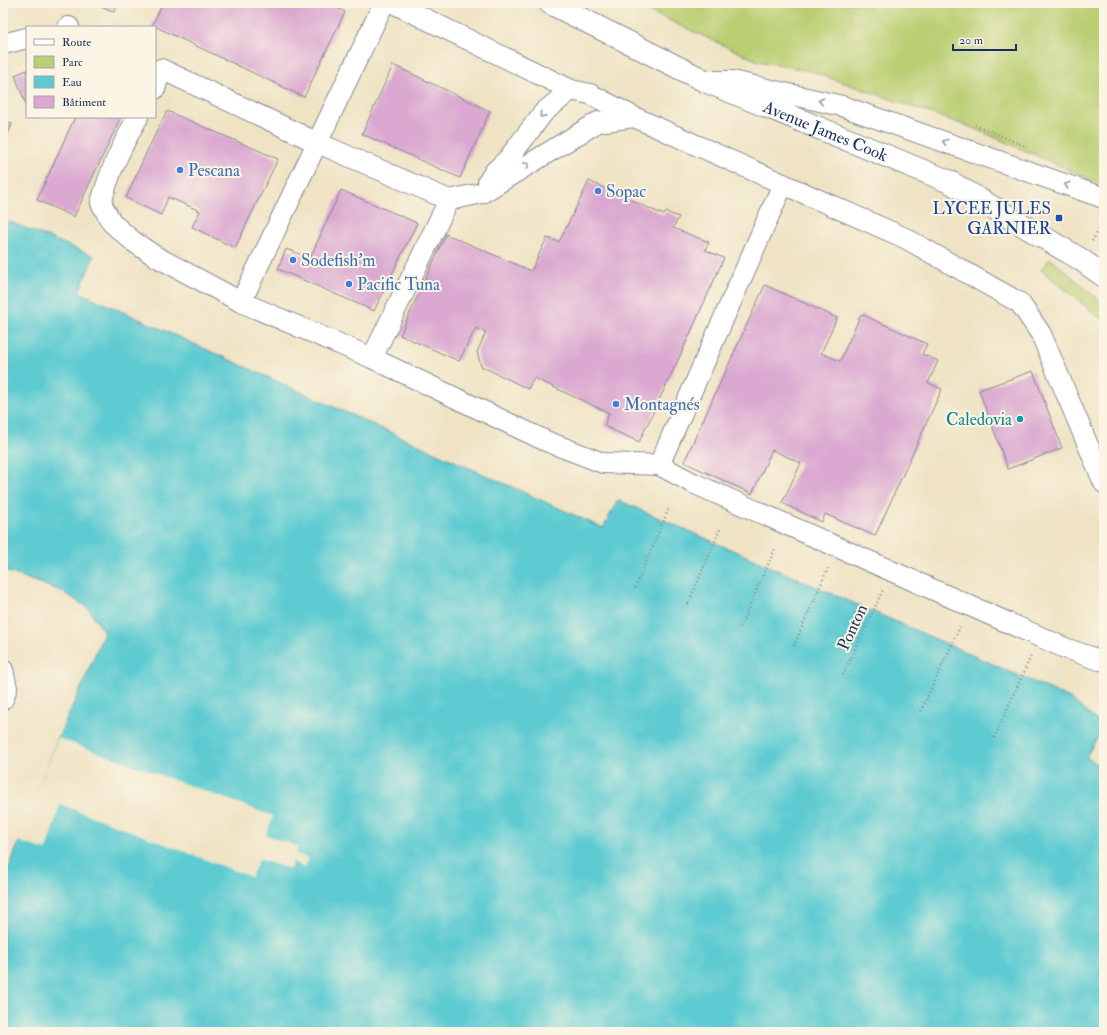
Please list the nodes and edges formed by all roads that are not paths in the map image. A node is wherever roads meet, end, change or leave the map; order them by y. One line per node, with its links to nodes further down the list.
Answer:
1 (384, 3): 12 (lane)
2 (393, 3): 9 (lane)
3 (550, 3): 7 (main road, Avenue James Cook)
4 (26, 38): 5 (lane)
5 (3, 44)
6 (158, 68): 8 (lane); 12 (lane)
7 (705, 81): 15 (lane, one-way to 7); 17 (main road, Avenue James Cook)
8 (156, 82)
9 (571, 90): 10 (lane); 14 (lane, one-way to 14)
10 (634, 117): 13 (lane); 14 (lane, one-way to 10)
11 (137, 118): 18 (lane)
12 (318, 143): 16 (lane); 18 (lane)
13 (783, 184): 20 (lane); 21 (lane)
14 (482, 192): 16 (lane)
15 (1104, 198)
16 (449, 200): 19 (lane)
17 (1101, 275)
18 (241, 302): 19 (lane)
19 (372, 358): 20 (lane)
20 (659, 466): 22 (lane)
21 (1104, 483)
22 (1104, 659)
23 (3, 670): 24 (lane)
24 (3, 699)

